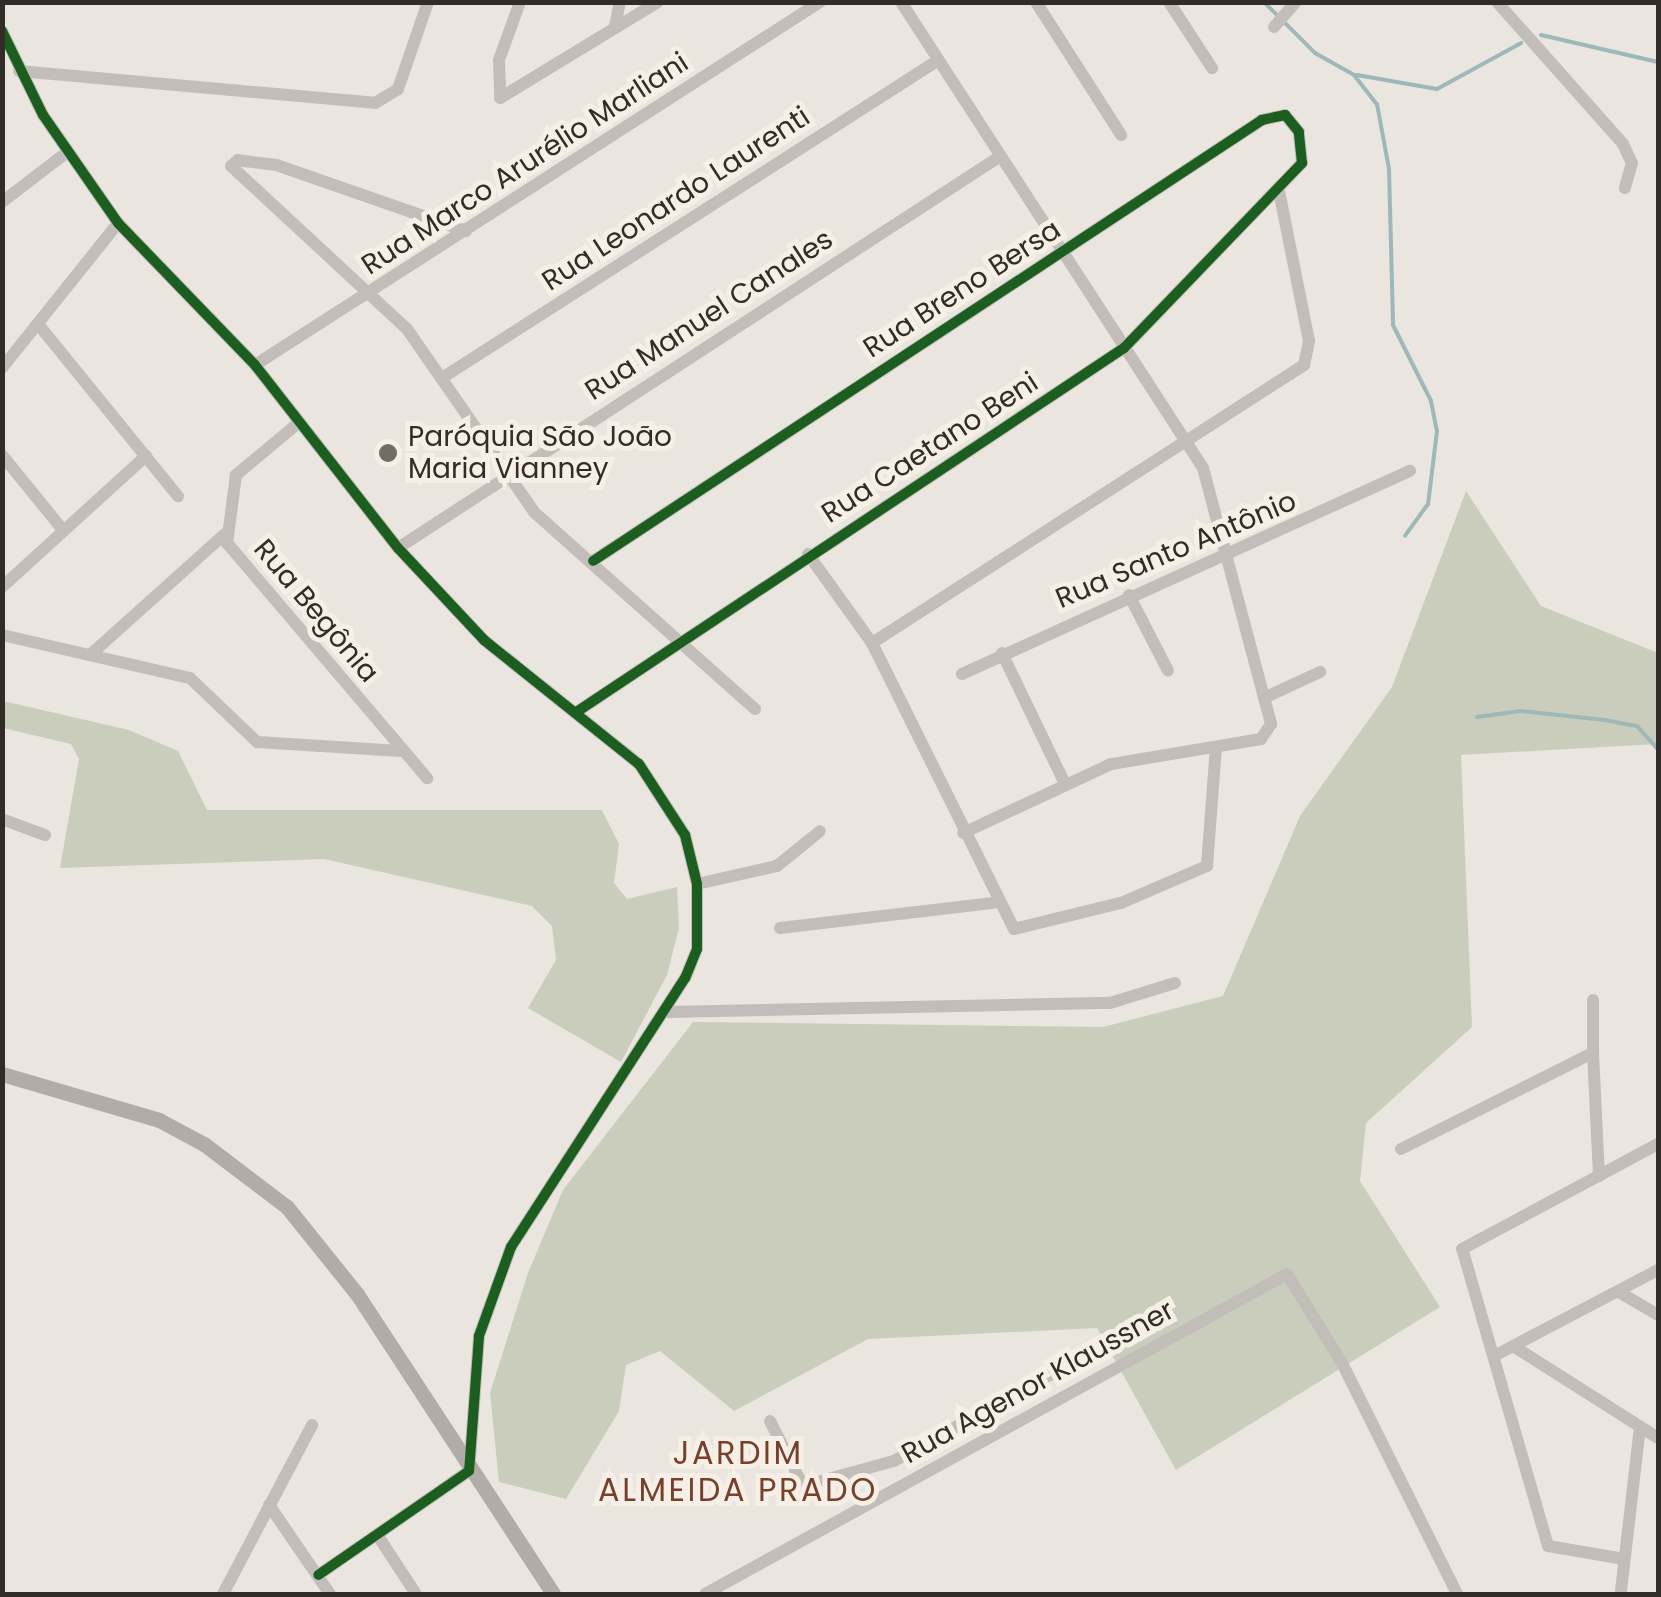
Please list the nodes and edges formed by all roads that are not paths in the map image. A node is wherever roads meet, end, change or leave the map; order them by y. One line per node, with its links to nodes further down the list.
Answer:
1 (428, 2): 16 (street)
2 (520, 2): 12 (street)
3 (620, 2): 12 (street)
4 (658, 2): 12 (street)
5 (820, 2): 24 (street, Rua Marco Arurélio Marliani)
6 (901, 2): 14 (street)
7 (1036, 2): 17 (street)
8 (1169, 2): 15 (street)
9 (1296, 2): 11 (street)
10 (1497, 2): 20 (street)
11 (1279, 22)
12 (615, 27)
13 (2, 32): 16 (street)
14 (937, 61): 19 (street); 31 (street, Rua Leonardo Laurenti)
15 (1212, 68)
16 (20, 71): 18 (street)
17 (1121, 134)
18 (66, 153): 22 (street); 23 (street)
19 (998, 157): 25 (street); 37 (street, Rua Manuel Canales)
20 (1625, 188)
21 (1279, 190): 25 (street, Rua Breno Bersa); 28 (street, Rua Caetano Beni); 33 (street)
22 (2, 202)
23 (118, 223): 27 (street); 29 (street)
24 (466, 231): 26 (street, Rua Marco Arurélio Marliani); 26 (street)
25 (1062, 253): 28 (street); 44 (street, Rua Breno Bersa)
26 (369, 294): 29 (street, Rua Marco Arurélio Marliani); 31 (street)
27 (38, 324): 30 (street); 35 (street)
28 (1124, 348): 33 (street); 43 (street, Rua Caetano Beni)
29 (255, 365): 32 (street)
30 (2, 368)
31 (442, 378): 37 (street)
32 (297, 424): 40 (street, Rua Begônia); 41 (street)
33 (1188, 443): 42 (street); 49 (street)
34 (2, 455): 39 (street)
35 (146, 456): 38 (street); 39 (street)
36 (1410, 471): 42 (street, Rua Santo Antônio)
37 (506, 478): 41 (street, Rua Manuel Canales); 44 (street)
38 (178, 496)
39 (63, 530): 45 (street)
40 (225, 534): 51 (street); 59 (street, Rua Begônia)
41 (398, 548): 57 (street)
42 (1230, 553): 46 (street, Rua Santo Antônio); 55 (street)
43 (808, 554): 48 (street, Rua Caetano Beni); 49 (street)
44 (593, 561): 48 (street)
45 (2, 586)
46 (1129, 595): 50 (street, Rua Santo Antônio); 52 (street)
47 (2, 635): 51 (street)
48 (680, 639): 56 (street); 57 (street, Rua Caetano Beni)
49 (872, 644): 64 (street)
50 (1002, 654): 54 (street, Rua Santo Antônio); 61 (street)
51 (90, 655): 59 (street)
52 (1168, 671)
53 (1320, 672): 55 (street)
54 (962, 674)
55 (1264, 698): 58 (street)
56 (756, 709)
57 (578, 712): 66 (street)
58 (1216, 748): 61 (street); 67 (street)
59 (401, 751): 60 (street, Rua Begônia)
60 (427, 778)
61 (1065, 784): 64 (street)
62 (2, 818): 65 (street)
63 (820, 830): 66 (street)
64 (962, 833): 67 (street)
65 (44, 835)
66 (697, 884): 71 (street)
67 (994, 903): 68 (street)
68 (780, 928)
69 (1175, 983): 71 (street)
70 (1592, 1000): 72 (street)
71 (668, 1012): 88 (street)
72 (1593, 1053): 75 (street); 76 (street)
73 (2, 1074): 88 (main road)
74 (1658, 1144): 76 (street)
75 (1401, 1149)
76 (1599, 1176): 81 (street)
77 (1658, 1270): 78 (street)
78 (1619, 1292): 79 (street); 80 (street)
79 (1658, 1315)
80 (1513, 1346): 81 (street); 85 (street)
81 (1494, 1356): 92 (street)
82 (1068, 1365): 87 (street)
83 (770, 1420): 87 (street)
84 (312, 1426): 90 (street)
85 (1640, 1428): 86 (street); 92 (street)
86 (1658, 1438)
87 (897, 1460): 89 (street)
88 (468, 1471): 91 (street); 98 (main road)
89 (908, 1483): 99 (street, Rua Agenor Klaussner); 100 (street, Rua Agenor Klaussner)
90 (269, 1504): 93 (street); 95 (street)
91 (378, 1536): 93 (street); 97 (street)
92 (1624, 1559): 94 (street)
93 (318, 1575): 96 (street)
94 (1621, 1590)
95 (222, 1594)
96 (330, 1594)
97 (416, 1594)
98 (553, 1594)
99 (705, 1594)
100 (1458, 1594)

